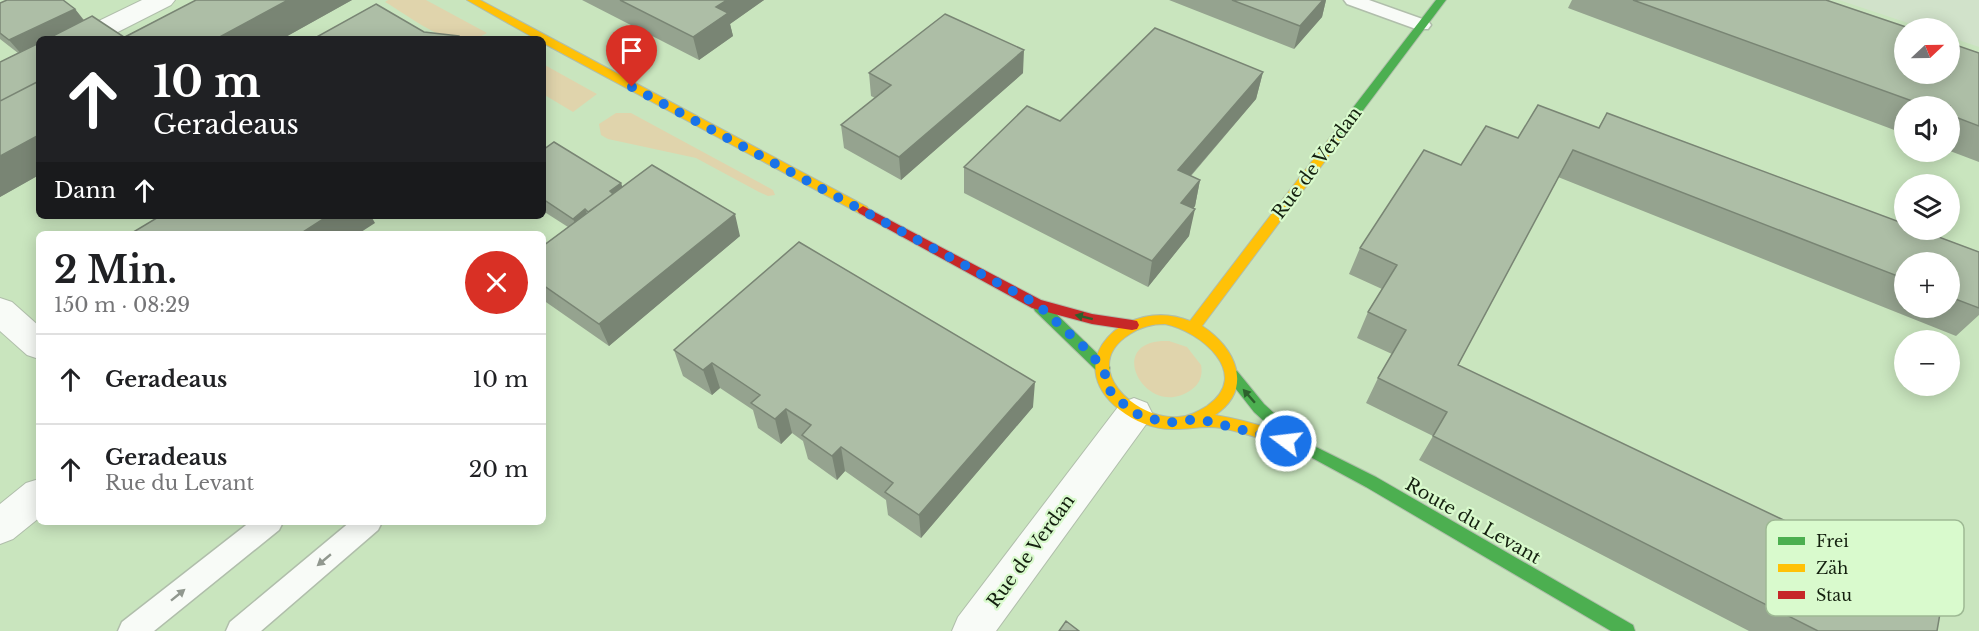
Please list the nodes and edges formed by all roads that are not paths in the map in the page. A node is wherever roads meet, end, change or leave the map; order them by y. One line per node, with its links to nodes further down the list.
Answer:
1 (162, 0): 6 (street)
2 (472, 0): 7 (street)
3 (1353, 0): 5 (lane)
4 (1441, 0): 5 (street, Rue de Verdan)
5 (1422, 25): 12 (street, Rue de Verdan)
6 (89, 36)
7 (539, 36)
8 (546, 40): 9 (street)
9 (1037, 304): 11 (street, one-way to 9); 14 (street)
10 (0, 311): 13 (street)
11 (1132, 325): 12 (street); 14 (street)
12 (1194, 326): 15 (street)
13 (36, 343)
14 (1103, 368): 16 (street)
15 (1232, 375): 17 (street); 18 (street, Route du Levant, one-way to 15)
16 (1134, 413): 17 (street); 25 (street, Rue de Verdan)
17 (1199, 419): 18 (street, Route du Levant)
18 (1299, 444): 26 (street, Route du Levant)
19 (36, 497): 22 (street)
20 (266, 525): 23 (lane, one-way to 20)
21 (365, 525): 24 (lane, one-way to 24)
22 (0, 527)
23 (132, 631)
24 (240, 631)
25 (972, 631)
26 (1627, 631)

